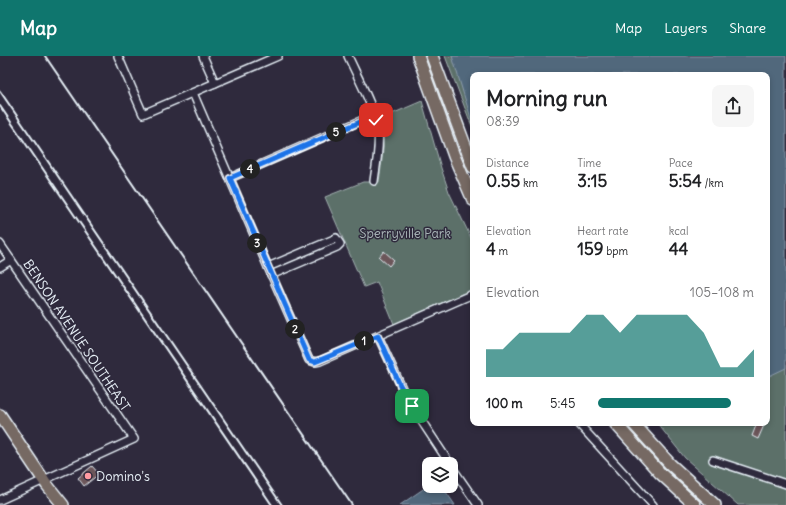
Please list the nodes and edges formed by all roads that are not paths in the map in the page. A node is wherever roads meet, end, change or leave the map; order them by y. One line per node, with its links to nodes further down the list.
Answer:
1 (118, 56): 8 (street)
2 (204, 56): 7 (street)
3 (278, 56): 7 (street)
4 (348, 56): 9 (street)
5 (418, 56): 13 (highway)
6 (432, 56): 10 (highway)
7 (215, 83): 8 (street)
8 (193, 93): 11 (street)
9 (374, 116): 11 (street); 12 (street)
10 (470, 160)
11 (230, 178): 17 (street)
12 (374, 181)
13 (470, 193)
14 (0, 244): 15 (street, BENSON AVENUE SOUTHEAST)
15 (11, 260): 16 (street); 28 (street, BENSON AVENUE SOUTHEAST)
16 (0, 267)
17 (268, 267): 18 (street); 18 (street)
18 (271, 275): 20 (street)
19 (470, 295): 20 (street)
20 (378, 336): 25 (street)
21 (0, 415): 28 (highway)
22 (581, 426): 33 (street)
23 (618, 426): 34 (highway)
24 (636, 426): 35 (highway)
25 (445, 457)
26 (713, 460): 29 (street)
27 (458, 476): 32 (street)
28 (44, 480): 30 (street); 31 (highway)
29 (786, 484)
30 (0, 500)
31 (63, 505)
32 (478, 505)
33 (653, 505)
34 (695, 505)
35 (715, 505)

